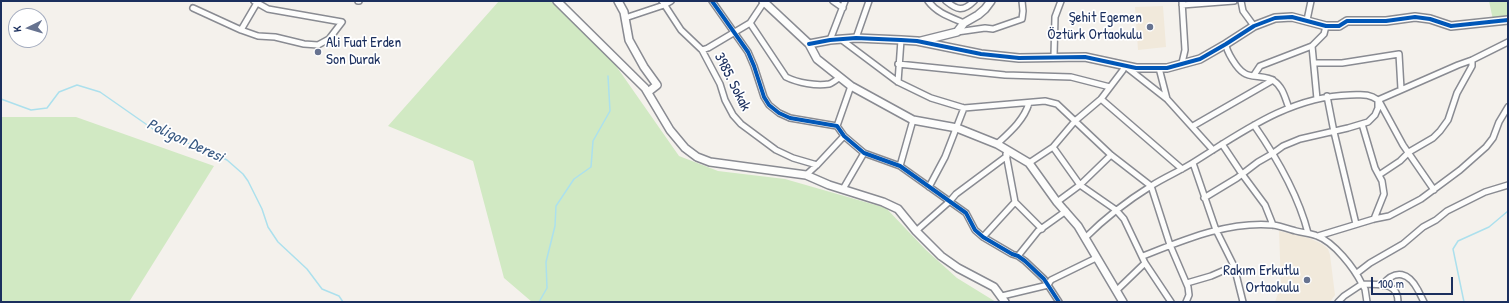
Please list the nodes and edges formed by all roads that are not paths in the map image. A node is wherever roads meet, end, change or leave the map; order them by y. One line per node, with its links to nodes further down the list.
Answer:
1 (557, 1): 57 (street)
2 (618, 1): 23 (street)
3 (671, 1): 19 (street)
4 (712, 1): 32 (street)
5 (764, 1): 26 (street); 39 (street)
6 (833, 1): 22 (street)
7 (845, 1): 22 (street)
8 (869, 1): 33 (street)
9 (928, 1): 27 (street)
10 (946, 1): 11 (street)
11 (974, 1)
12 (991, 1): 27 (street)
13 (1022, 1): 31 (street)
14 (1061, 1): 43 (street)
15 (1234, 1): 20 (street)
16 (1241, 1): 28 (street)
17 (1311, 1): 24 (street)
18 (256, 2): 30 (street); 30 (street)
19 (663, 3): 23 (street); 42 (street, 3985. Sokak)
20 (1182, 3): 45 (street)
21 (193, 8): 30 (street)
22 (843, 8): 34 (street)
23 (625, 18): 57 (street)
24 (1307, 20): 28 (street); 29 (street)
25 (1508, 20): 29 (street)
26 (750, 23): 32 (street); 51 (street)
27 (964, 23): 31 (street)
28 (1254, 26): 40 (street)
29 (1326, 26): 41 (street)
30 (241, 30)
31 (957, 32): 37 (street)
32 (735, 33): 42 (street); 72 (street)
33 (856, 38): 35 (street); 36 (street)
34 (830, 40): 35 (street); 39 (street)
35 (842, 40): 53 (street)
36 (901, 40): 37 (street); 47 (street)
37 (917, 41): 43 (street)
38 (1508, 42): 44 (street)
39 (809, 44): 51 (street)
40 (1226, 44): 45 (street); 50 (street)
41 (1312, 46): 46 (street); 50 (street)
42 (702, 50): 89 (street, 3985. Sokak)
43 (1054, 56): 48 (street)
44 (1472, 60): 56 (street); 83 (street)
45 (1182, 63): 49 (street)
46 (1315, 63): 56 (street); 61 (street)
47 (898, 64): 53 (street); 55 (street)
48 (1125, 66): 49 (street); 55 (street); 60 (street)
49 (1159, 68): 60 (street)
50 (1254, 75): 52 (street)
51 (840, 77): 54 (street)
52 (1273, 80): 66 (street); 73 (street)
53 (898, 82): 65 (street)
54 (851, 86): 68 (street); 72 (street)
55 (1110, 87): 59 (street)
56 (1401, 89): 62 (street)
57 (648, 92): 93 (street)
58 (1327, 96): 61 (street); 62 (street); 75 (street)
59 (1101, 99): 69 (street); 91 (street)
60 (1166, 99): 73 (street)
61 (1317, 99): 66 (street)
62 (1378, 100): 70 (street); 83 (street)
63 (1029, 103): 65 (street); 69 (street); 77 (street)
64 (1508, 107): 67 (street)
65 (964, 108): 74 (street)
66 (1289, 108): 71 (street)
67 (1506, 115): 100 (street)
68 (913, 120): 74 (street); 90 (street)
69 (1075, 121): 79 (street); 85 (street)
70 (1362, 124): 75 (street); 94 (street)
71 (1254, 125): 78 (street); 84 (street)
72 (837, 126): 76 (street)
73 (1193, 126): 81 (street)
74 (957, 128): 77 (street); 98 (street)
75 (1334, 132): 84 (street); 108 (street)
76 (844, 136): 82 (street); 89 (street)
77 (997, 144): 80 (street)
78 (1222, 144): 81 (street); 92 (street)
79 (1053, 147): 87 (street); 95 (street)
80 (1004, 148): 86 (street); 87 (street)
81 (1213, 150): 88 (street)
82 (864, 152): 90 (street); 99 (street)
83 (1409, 152): 94 (street); 100 (street)
84 (1272, 154): 92 (street); 113 (street)
85 (1111, 155): 95 (street); 97 (street)
86 (1007, 156): 102 (street); 103 (street)
87 (1029, 163): 104 (street)
88 (1193, 163): 91 (street); 101 (street)
89 (817, 165): 93 (street)
90 (900, 166): 98 (street)
91 (1182, 169): 97 (street)
92 (1242, 174): 101 (street); 109 (street)
93 (806, 175): 99 (street)
94 (1379, 175): 107 (street)
95 (1080, 185): 104 (street); 105 (street)
96 (1508, 185): 123 (street)
97 (1151, 186): 105 (street); 117 (street)
98 (929, 187): 102 (street)
99 (842, 189): 112 (street)
100 (1434, 190): 107 (street)
101 (1204, 198): 111 (street)
102 (950, 201): 112 (street); 115 (street)
103 (1015, 202): 110 (street); 115 (street)
104 (1057, 202): 106 (street)
105 (1116, 210): 116 (street); 119 (street)
106 (1066, 211): 110 (street); 116 (street)
107 (1374, 219): 108 (street)
108 (1356, 224): 114 (street)
109 (1273, 225): 111 (street); 113 (street)
110 (1042, 229): 118 (street)
111 (1216, 230): 117 (street); 122 (street)
112 (916, 231): 129 (street)
113 (1308, 234): 114 (street)
114 (1318, 236): 123 (street)
115 (983, 237): 118 (street)
116 (1085, 238): 120 (street)
117 (1170, 245): 119 (street); 124 (street)
118 (1018, 256): 126 (street)
119 (1143, 256): 121 (street)
120 (1096, 258): 126 (street); 128 (street)
121 (1145, 263): 128 (street); 132 (street)
122 (1234, 266): 124 (street); 134 (street)
123 (1357, 273): 125 (street)
124 (1187, 283): 133 (street)
125 (1362, 284): 127 (street); 135 (street); 136 (street)
126 (1048, 285): 129 (street); 130 (street)
127 (1382, 285): 137 (street); 138 (street)
128 (1117, 290): 131 (street)
129 (1004, 299)
130 (1059, 302)
131 (1124, 302)
132 (1171, 302)
133 (1186, 302)
134 (1243, 302)
135 (1338, 302)
136 (1367, 302)
137 (1398, 302)
138 (1424, 302)

